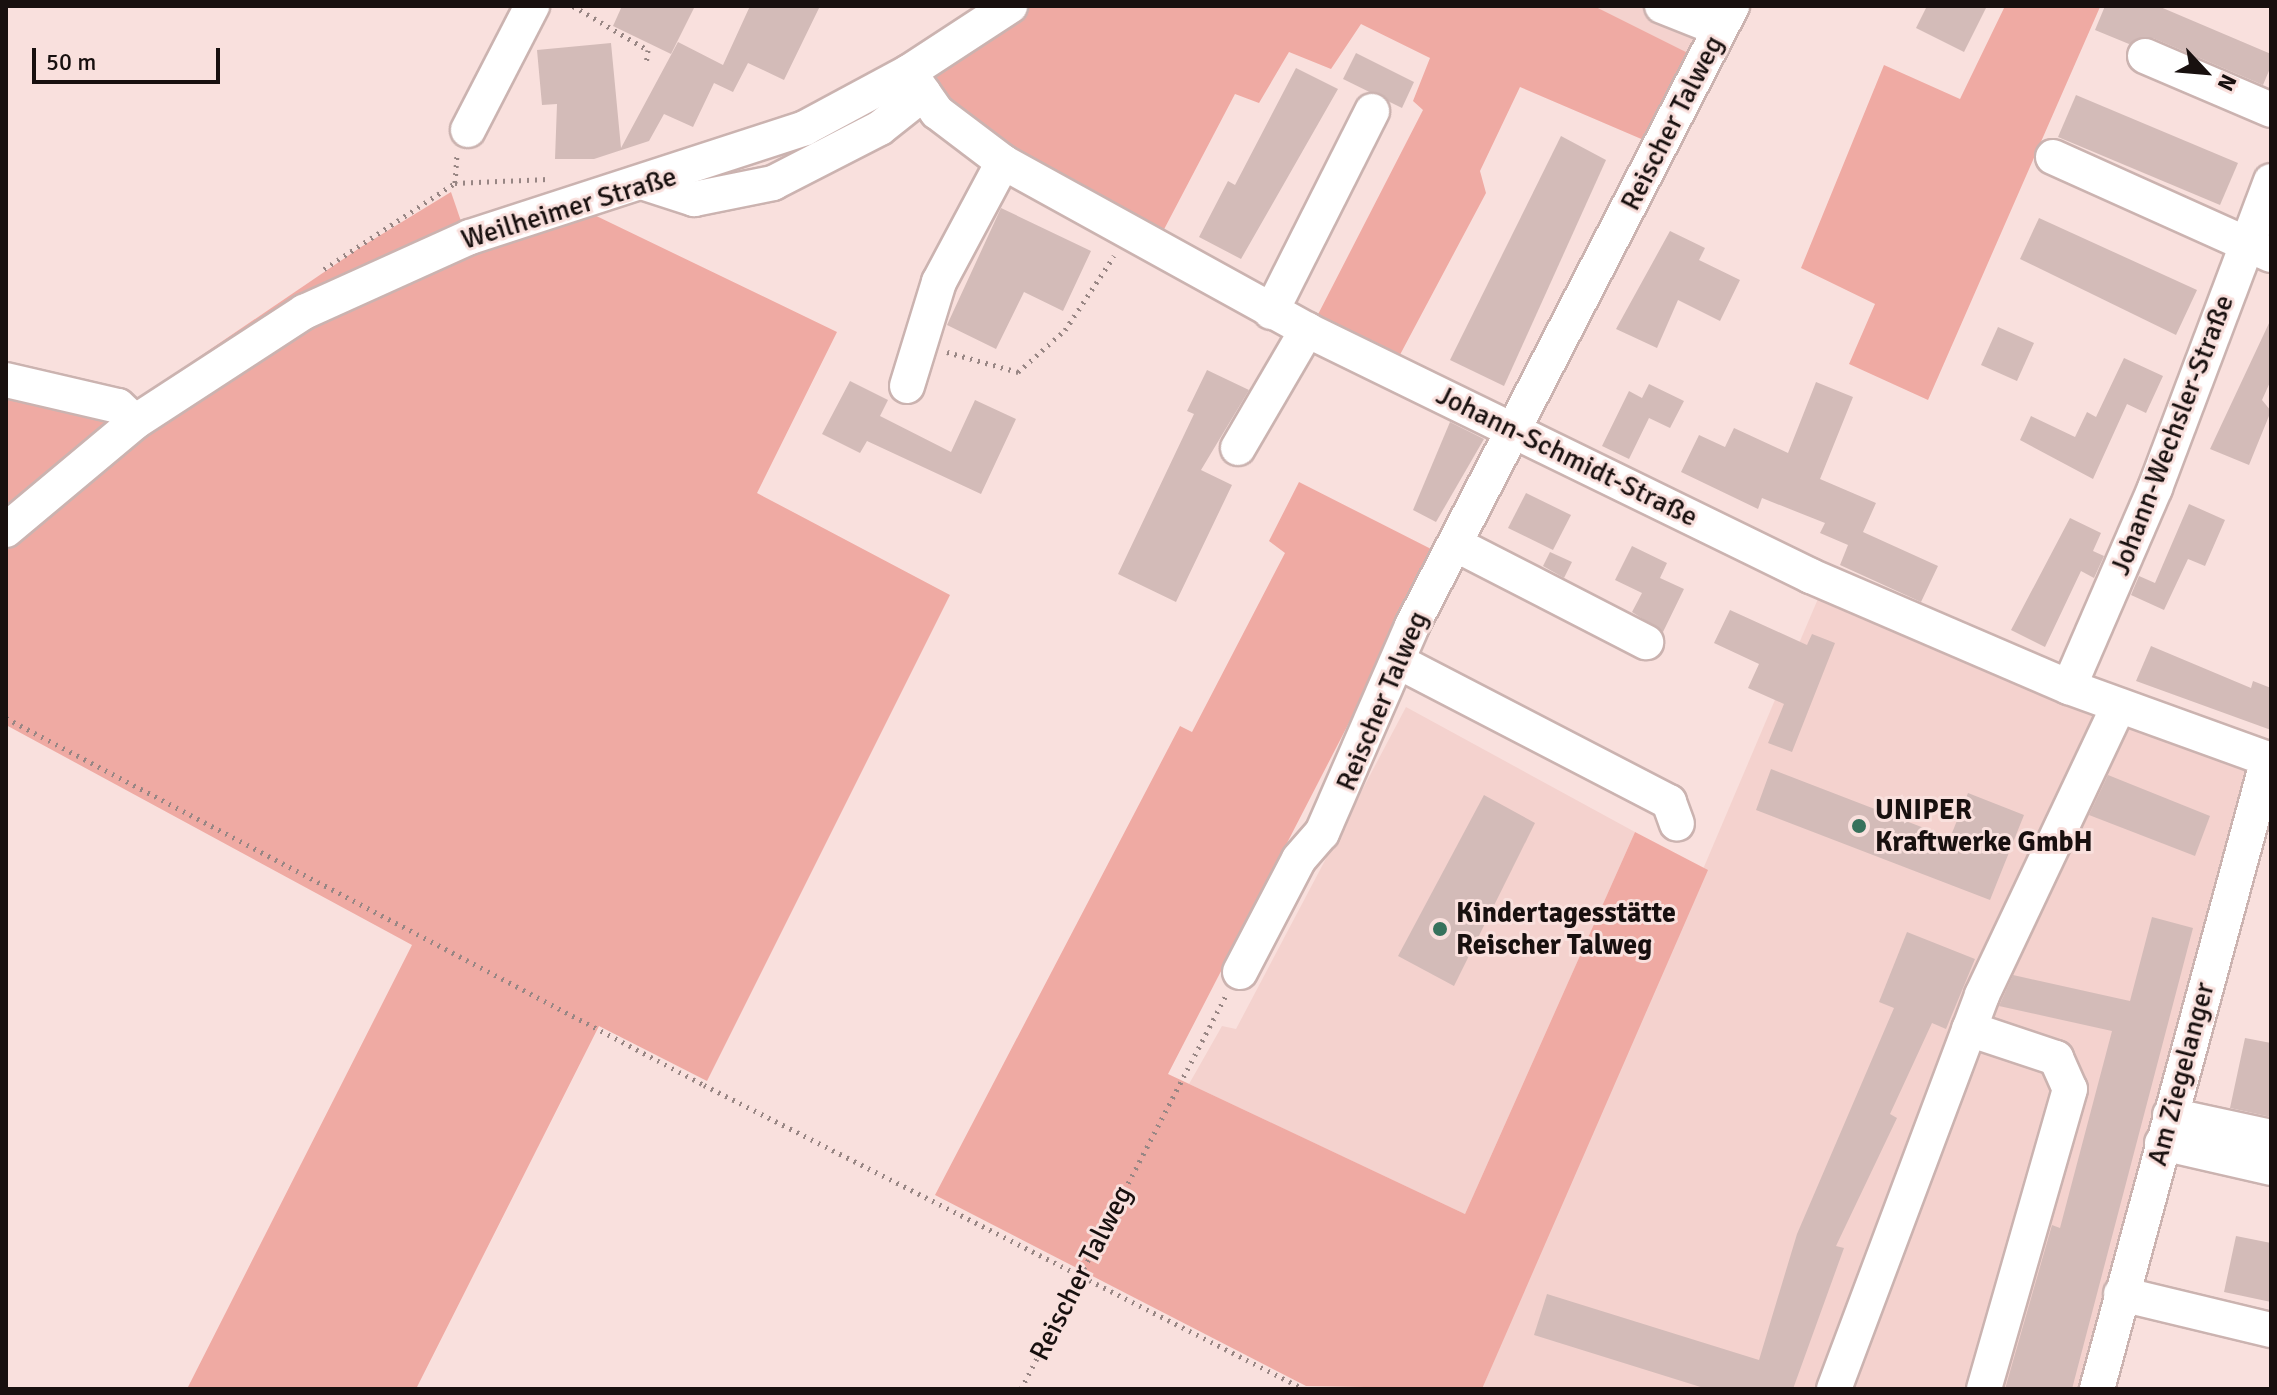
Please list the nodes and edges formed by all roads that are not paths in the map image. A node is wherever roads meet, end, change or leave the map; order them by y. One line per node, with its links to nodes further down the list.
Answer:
1 (532, 6): 9 (street)
2 (1010, 6): 6 (street, Weilheimer Straße)
3 (1662, 6): 4 (street)
4 (1726, 18): 19 (street, Reischer Talweg)
5 (2145, 56): 7 (street)
6 (916, 83): 11 (street, Johann-Schmidt-Straße); 18 (street, Weilheimer Straße)
7 (2271, 110)
8 (1372, 111): 14 (street)
9 (468, 130)
10 (2053, 157): 13 (street)
11 (1003, 162): 14 (street, Johann-Schmidt-Straße); 17 (street)
12 (2271, 181): 13 (street, Johann-Wechsler-Straße)
13 (2259, 249): 25 (street, Johann-Wechsler-Straße)
14 (1271, 312): 15 (street, Johann-Schmidt-Straße)
15 (1307, 330): 19 (street, Johann-Schmidt-Straße); 20 (street)
16 (6, 380): 18 (street)
17 (907, 386)
18 (135, 422): 21 (street, Weilheimer Straße)
19 (1515, 431): 22 (street, Reischer Talweg); 25 (street, Johann-Schmidt-Straße)
20 (1238, 448)
21 (6, 530)
22 (1455, 544): 23 (street); 24 (street, Reischer Talweg)
23 (1646, 642)
24 (1401, 663): 28 (street); 29 (street, Reischer Talweg)
25 (2069, 687): 26 (street, Johann-Schmidt-Straße)
26 (2118, 707): 27 (street, Johann-Schmidt-Straße); 30 (street)
27 (2270, 760): 31 (street, Am Ziegelanger)
28 (1677, 824)
29 (1240, 972)
30 (1969, 1029): 36 (street); 37 (street)
31 (2166, 1129): 32 (street); 33 (street); 34 (street, Am Ziegelanger)
32 (2271, 1137)
33 (2271, 1168)
34 (2121, 1294): 35 (street); 38 (street, Am Ziegelanger)
35 (2271, 1330)
36 (1834, 1389)
37 (1984, 1389)
38 (2097, 1389)

